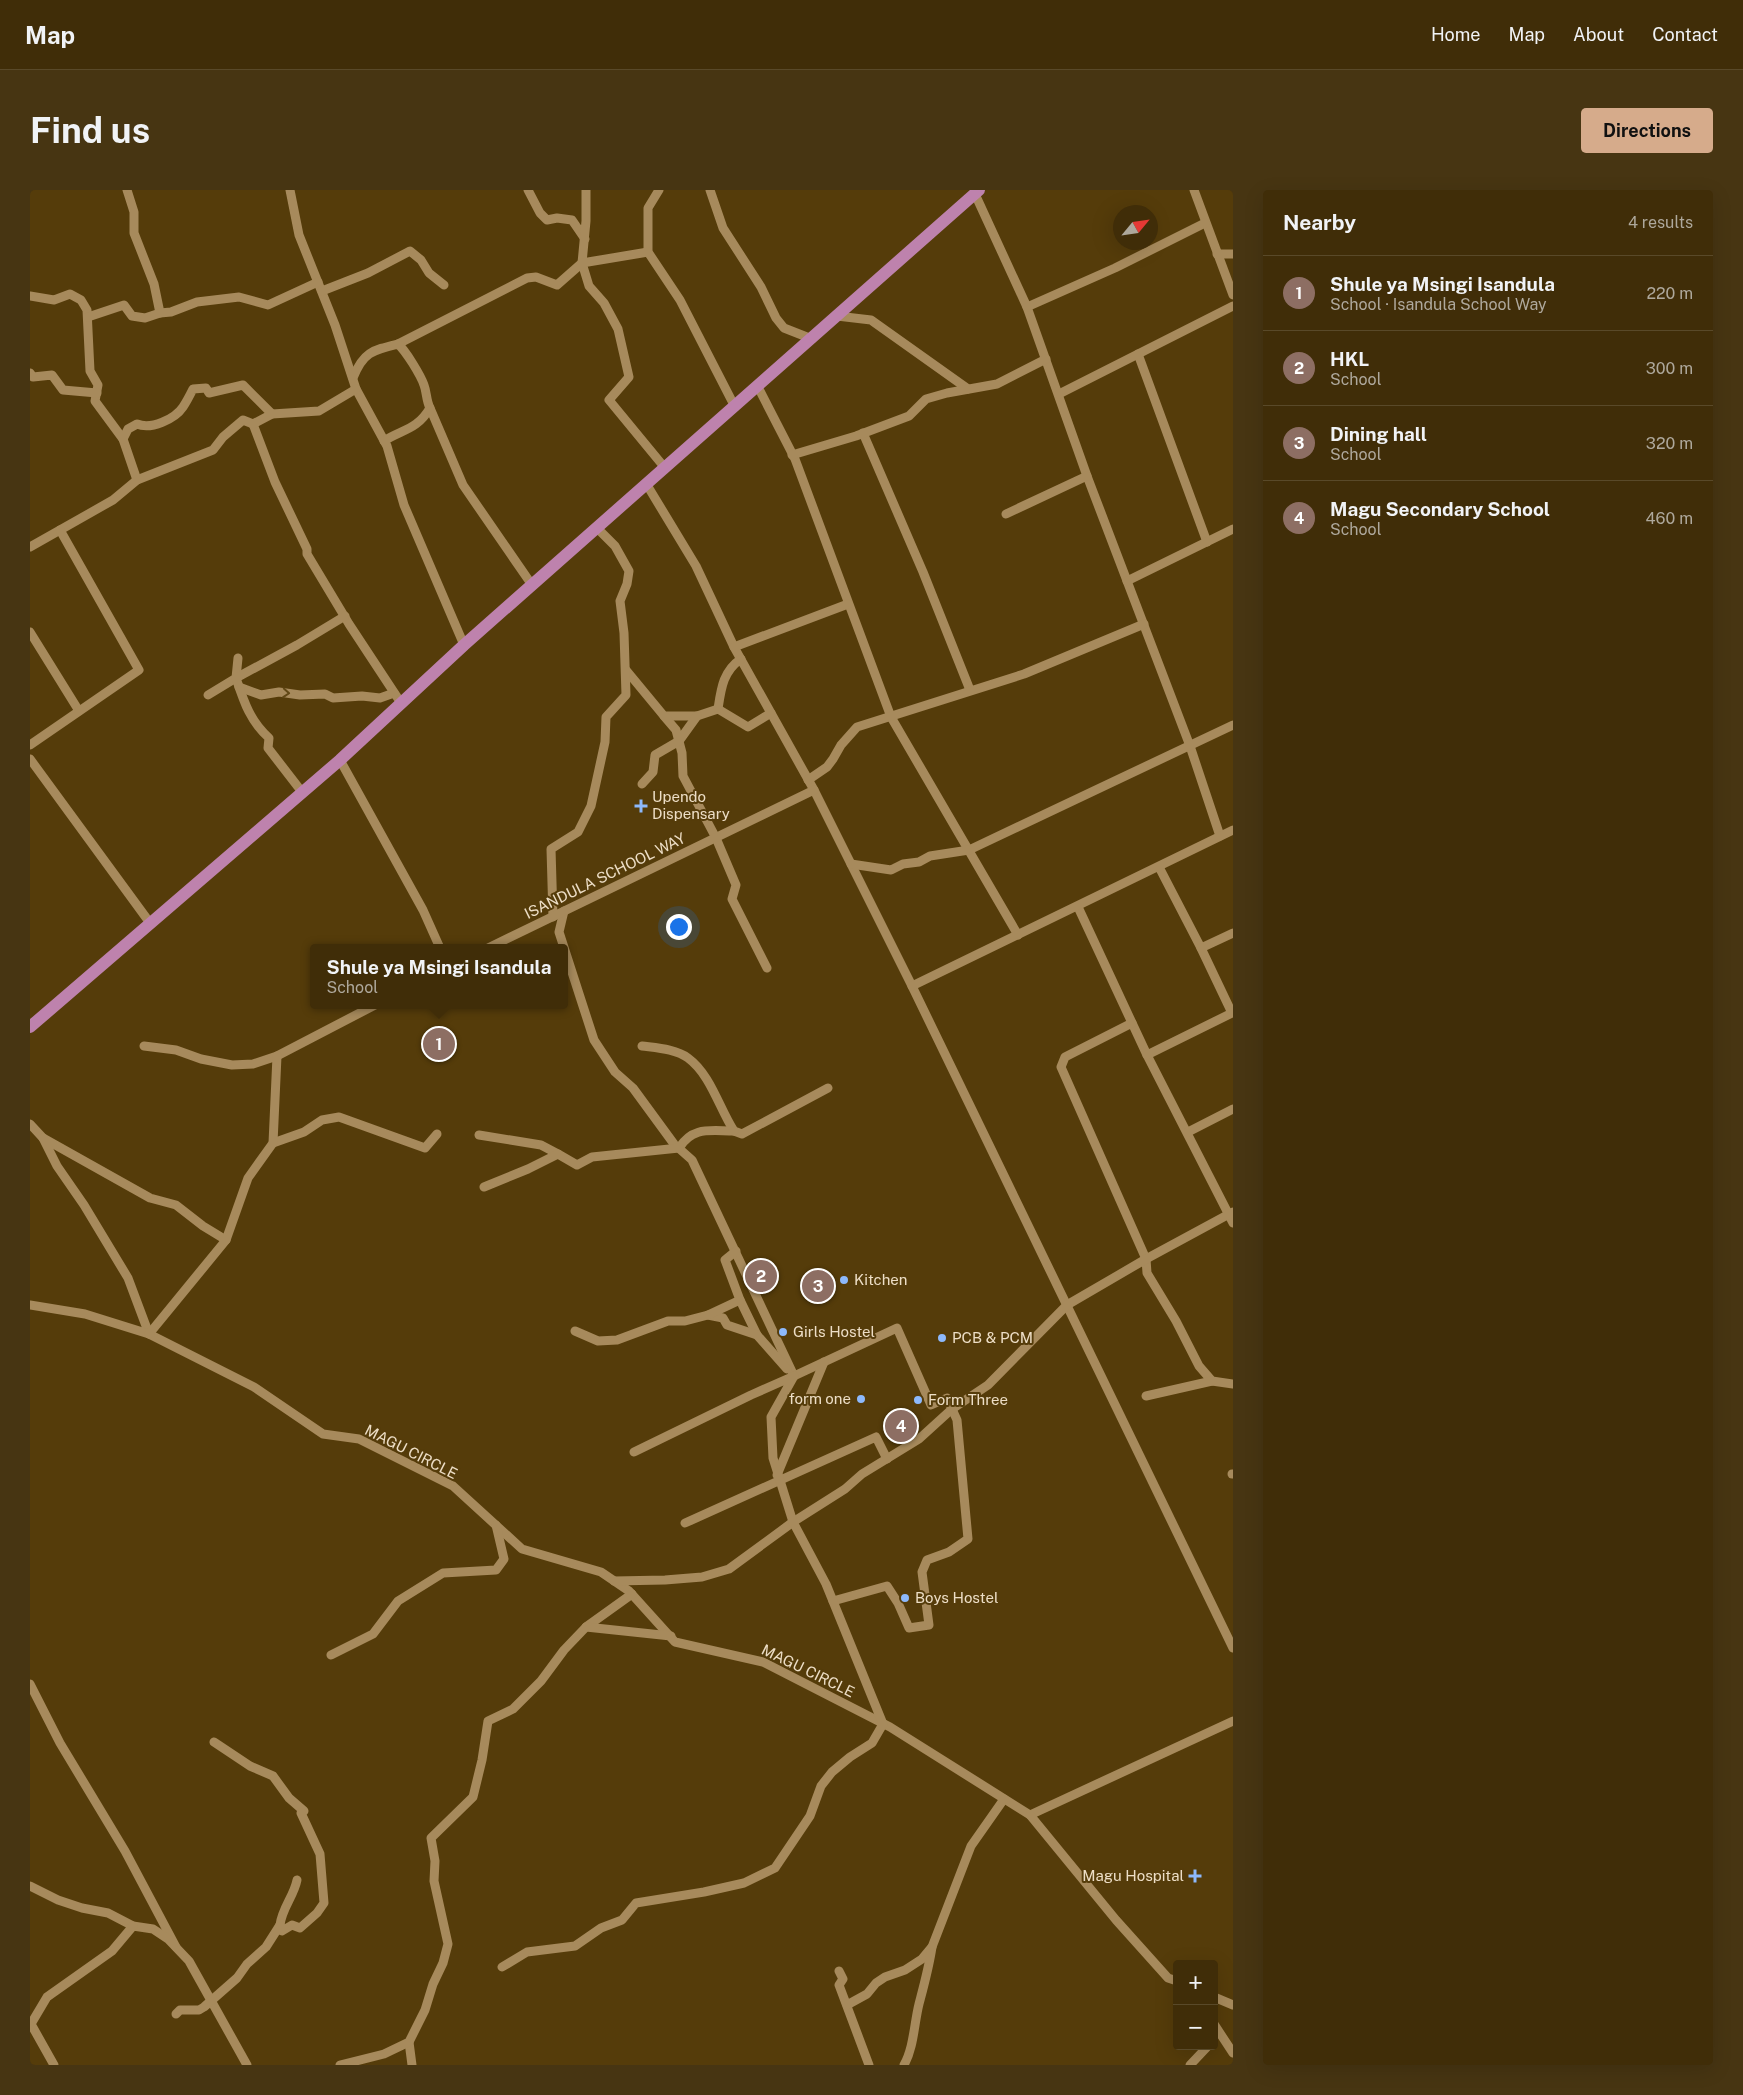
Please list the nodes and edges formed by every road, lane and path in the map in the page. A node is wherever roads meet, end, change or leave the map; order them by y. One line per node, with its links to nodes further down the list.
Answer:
1 (127, 190): 21 (street)
2 (290, 190): 16 (street)
3 (528, 190): 10 (street)
4 (586, 190): 10 (street)
5 (659, 190): 11 (street)
6 (710, 190): 24 (street)
7 (1194, 190): 9 (street)
8 (977, 192): 20 (street); 22 (main road)
9 (1205, 223): 12 (street); 20 (street)
10 (584, 239): 14 (street)
11 (648, 252): 14 (street); 35 (street)
12 (1217, 254): 13 (street); 17 (street)
13 (1233, 254)
14 (582, 263): 25 (street); 43 (street)
15 (444, 285): 16 (street)
16 (320, 287): 21 (street); 29 (street)
17 (1233, 294)
18 (30, 296): 23 (street)
19 (1233, 306): 26 (street)
20 (1027, 307): 27 (street)
21 (160, 313): 23 (street)
22 (837, 316): 24 (main road); 32 (street)
23 (88, 317): 33 (street)
24 (812, 339): 30 (main road)
25 (398, 344): 29 (street); 36 (street)
26 (1138, 354): 34 (street); 51 (street)
27 (1046, 359): 32 (street); 34 (street)
28 (30, 373): 33 (street)
29 (353, 378): 31 (street)
30 (758, 387): 35 (main road); 42 (street)
31 (356, 389): 37 (street); 41 (street)
32 (968, 389): 39 (street)
33 (97, 392): 40 (street)
34 (1059, 394): 44 (street)
35 (736, 407): 43 (main road)
36 (430, 408): 41 (street); 54 (street)
37 (272, 414): 38 (street); 40 (street)
38 (253, 424): 45 (street); 56 (street)
39 (864, 433): 42 (street); 66 (street)
40 (123, 439): 45 (street)
41 (384, 441): 59 (street)
42 (792, 455): 55 (street)
43 (665, 468): 46 (main road)
44 (1087, 476): 47 (street); 53 (street)
45 (137, 480): 50 (street)
46 (647, 484): 48 (main road); 60 (street)
47 (1006, 514)
48 (597, 528): 54 (main road); 63 (street)
49 (1233, 529): 51 (street)
50 (60, 530): 52 (street); 70 (street)
51 (1207, 542): 53 (street)
52 (30, 546)
53 (1127, 581): 57 (street)
54 (532, 585): 59 (main road)
55 (848, 604): 60 (street); 74 (street)
56 (345, 616): 64 (street); 68 (street)
57 (1144, 624): 66 (street); 78 (street)
58 (30, 632): 70 (street)
59 (464, 645): 68 (main road)
60 (734, 647): 62 (street)
61 (238, 658): 64 (street)
62 (741, 659): 69 (street); 71 (street)
63 (626, 669): 72 (street); 93 (street)
64 (236, 678): 65 (street); 67 (street)
65 (239, 687): 68 (street, one-way to 68); 84 (street)
66 (970, 690): 74 (street)
67 (208, 695)
68 (397, 698): 80 (main road)
69 (718, 709): 71 (street); 73 (street)
70 (79, 711): 77 (street)
71 (771, 714): 81 (street)
72 (664, 716): 73 (street); 76 (street)
73 (697, 716): 76 (street)
74 (891, 717): 81 (street); 88 (street)
75 (1233, 725): 78 (street)
76 (679, 741): 82 (street); 87 (street)
77 (30, 745)
78 (1190, 746): 86 (street); 88 (street)
79 (30, 759): 94 (street)
80 (340, 760): 84 (main road); 97 (street)
81 (808, 780): 83 (street)
82 (642, 784)
83 (814, 790): 87 (street, ISANDULA SCHOOL WAY); 89 (street)
84 (302, 792): 94 (main road)
85 (1233, 830): 86 (street)
86 (1220, 836): 90 (street)
87 (716, 838): 92 (street, ISANDULA SCHOOL WAY); 102 (street)
88 (969, 850): 89 (street); 96 (street)
89 (851, 864): 103 (street)
90 (1159, 867): 91 (street); 100 (street)
91 (1078, 906): 96 (street); 106 (street)
92 (564, 911): 93 (street, ISANDULA SCHOOL WAY); 99 (street)
93 (553, 917): 98 (street, ISANDULA SCHOOL WAY)
94 (150, 923): 107 (main road)
95 (1233, 933): 100 (street)
96 (1018, 935): 103 (street)
97 (438, 944)
98 (496, 944)
99 (563, 944)
100 (1201, 948): 105 (street)
101 (568, 960): 121 (street)
102 (767, 968)
103 (912, 986): 131 (street)
104 (367, 1009): 111 (street)
105 (1233, 1013): 110 (street)
106 (1132, 1023): 110 (street); 128 (street)
107 (30, 1027)
108 (144, 1046): 111 (street)
109 (642, 1046): 115 (street)
110 (1147, 1055): 116 (street)
111 (277, 1056): 120 (street)
112 (828, 1088): 115 (street)
113 (1233, 1109): 116 (street)
114 (30, 1124): 119 (street)
115 (734, 1131): 121 (street)
116 (1188, 1132): 124 (street)
117 (437, 1134): 120 (street)
118 (479, 1135): 122 (street)
119 (43, 1138): 126 (street); 134 (street)
120 (273, 1143): 126 (street)
121 (679, 1148): 122 (street); 127 (street)
122 (558, 1154): 123 (street)
123 (484, 1187)
124 (1230, 1213): 125 (street); 128 (street)
125 (1233, 1223)
126 (226, 1240): 134 (street)
127 (736, 1251): 129 (street); 137 (street)
128 (1146, 1258): 131 (street); 138 (street)
129 (740, 1300): 132 (street); 135 (street)
130 (30, 1305): 134 (street, MAGU CIRCLE)
131 (1067, 1305): 141 (street); 153 (street)
132 (708, 1315): 133 (street); 135 (street)
133 (575, 1330)
134 (149, 1334): 147 (street, MAGU CIRCLE)
135 (757, 1335): 137 (street)
136 (824, 1362): 137 (street); 141 (street); 144 (street)
137 (794, 1376): 142 (street); 144 (street)
138 (1212, 1381): 139 (street); 140 (street)
139 (1233, 1384)
140 (1146, 1396)
141 (952, 1409): 143 (street); 150 (street)
142 (634, 1452)
143 (886, 1459): 144 (street); 145 (street)
144 (778, 1478): 145 (street); 146 (street)
145 (793, 1522): 148 (street); 150 (street)
146 (685, 1523)
147 (496, 1525): 148 (street, MAGU CIRCLE); 154 (street)
148 (614, 1581): 149 (street, MAGU CIRCLE)
149 (632, 1594): 151 (street); 152 (street, MAGU CIRCLE)
150 (833, 1601): 157 (street)
151 (586, 1627): 152 (street); 176 (street)
152 (671, 1636): 157 (street, MAGU CIRCLE)
153 (1233, 1648)
154 (331, 1655)
155 (30, 1684): 165 (street)
156 (1233, 1721): 160 (street)
157 (883, 1724): 159 (street, MAGU CIRCLE); 167 (street)
158 (214, 1742): 163 (street)
159 (1004, 1799): 160 (street, MAGU CIRCLE); 166 (street)
160 (1030, 1815): 169 (street, MAGU CIRCLE)
161 (297, 1880): 163 (street)
162 (30, 1886): 164 (street)
163 (280, 1924): 171 (street)
164 (133, 1926): 165 (street); 179 (street)
165 (176, 1947): 171 (street)
166 (932, 1947): 172 (street); 184 (street)
167 (502, 1967)
168 (839, 1971): 172 (street)
169 (1172, 1980)
170 (1218, 1999): 173 (street)
171 (211, 2000): 174 (street); 180 (street)
172 (847, 2005): 183 (street)
173 (1233, 2005)
174 (176, 2014)
175 (1218, 2038): 178 (street)
176 (409, 2042): 181 (street); 182 (street)
177 (1204, 2050): 185 (street)
178 (1233, 2053)
179 (54, 2065)
180 (247, 2065)
181 (340, 2065)
182 (412, 2065)
183 (870, 2065)
184 (904, 2065)
185 (1190, 2065)

